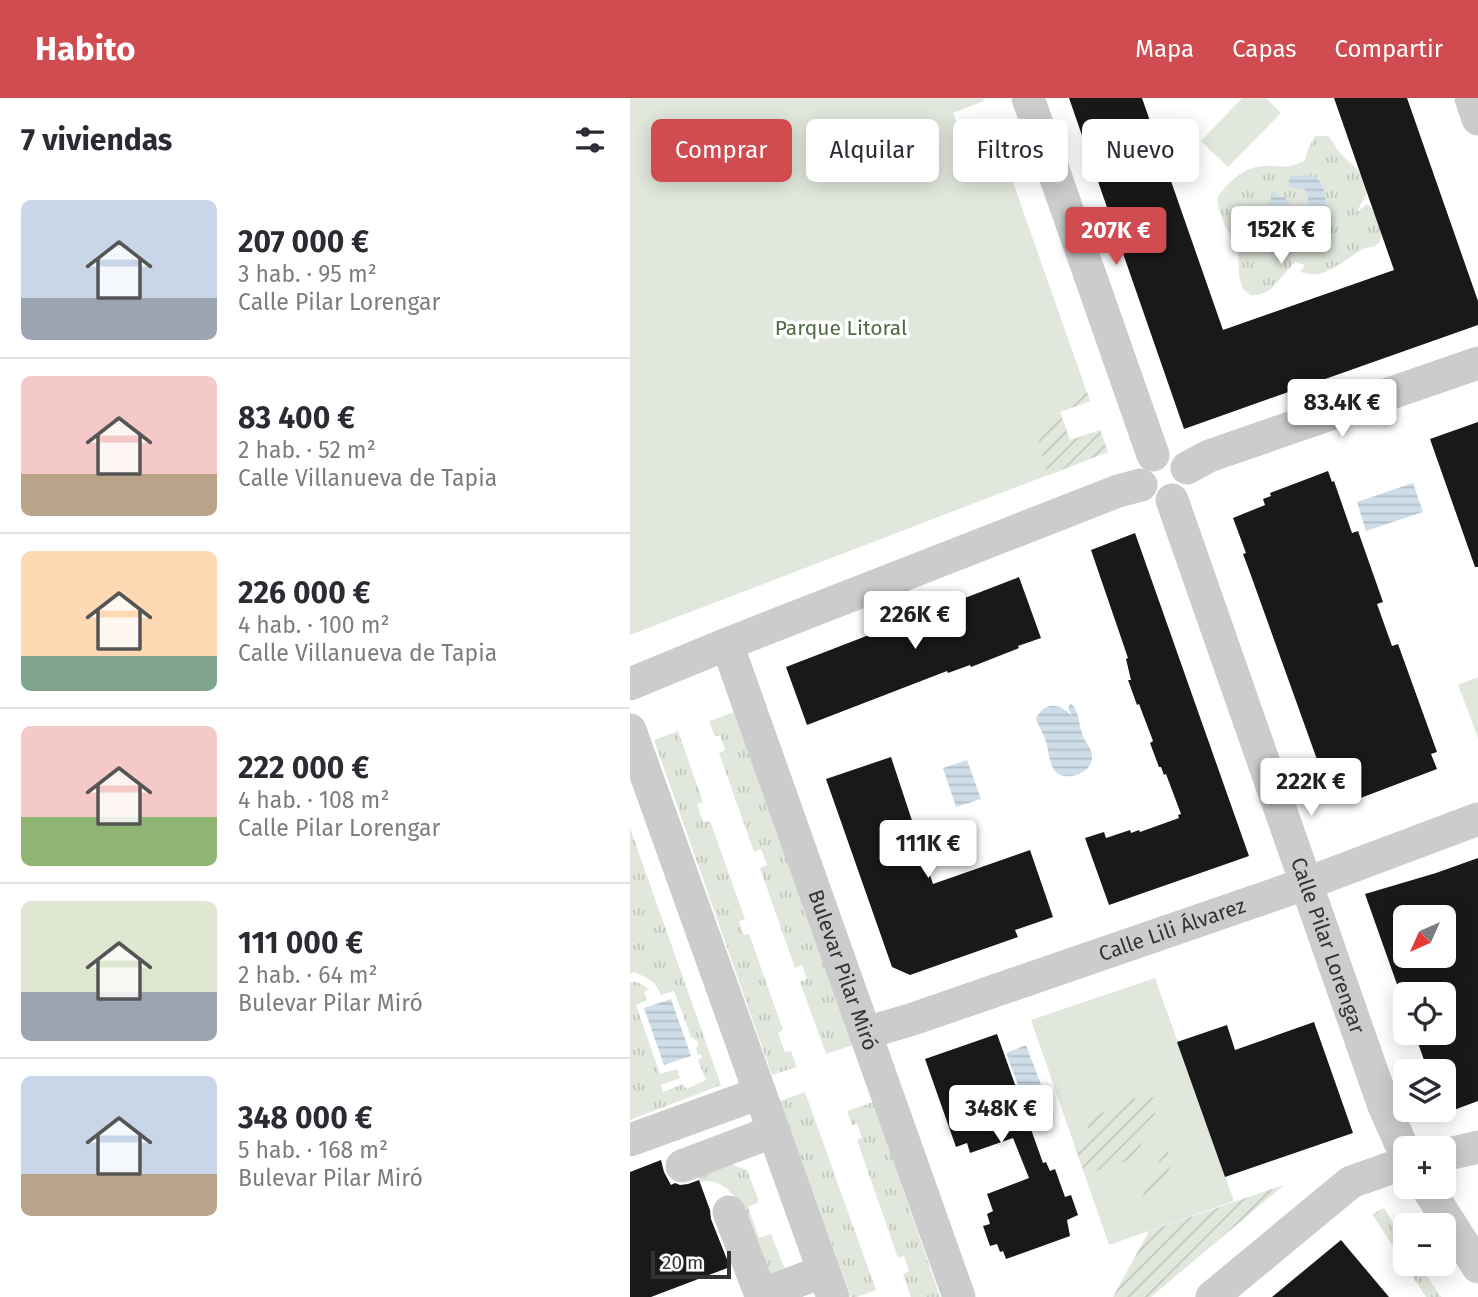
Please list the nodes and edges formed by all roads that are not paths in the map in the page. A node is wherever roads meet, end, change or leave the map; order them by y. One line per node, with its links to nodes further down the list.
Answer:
1 (1028, 98): 6 (street)
2 (1471, 98): 3 (street)
3 (1478, 119)
4 (1478, 363): 5 (street)
5 (1187, 468): 6 (street); 7 (street)
6 (1147, 470): 7 (street); 8 (street)
7 (1172, 500): 12 (street, Calle Pilar Lorengar)
8 (727, 644): 9 (street); 13 (street, Bulevar Pilar Miró)
9 (630, 684)
10 (630, 730): 14 (street)
11 (1478, 819): 12 (street, Calle Lili Álvarez)
12 (1305, 884): 13 (street, Calle Lili Álvarez); 16 (street, Calle Pilar Lorengar)
13 (865, 1034): 26 (street, Bulevar Pilar Miró)
14 (760, 1093): 15 (street); 17 (street)
15 (774, 1132): 20 (street); 25 (street)
16 (1397, 1136)
17 (630, 1140)
18 (1478, 1147): 19 (street)
19 (1456, 1152)
20 (682, 1166)
21 (1393, 1167): 27 (street)
22 (1434, 1199): 24 (street)
23 (729, 1212): 25 (street)
24 (1478, 1267)
25 (829, 1284)
26 (958, 1297)
27 (1212, 1297)

